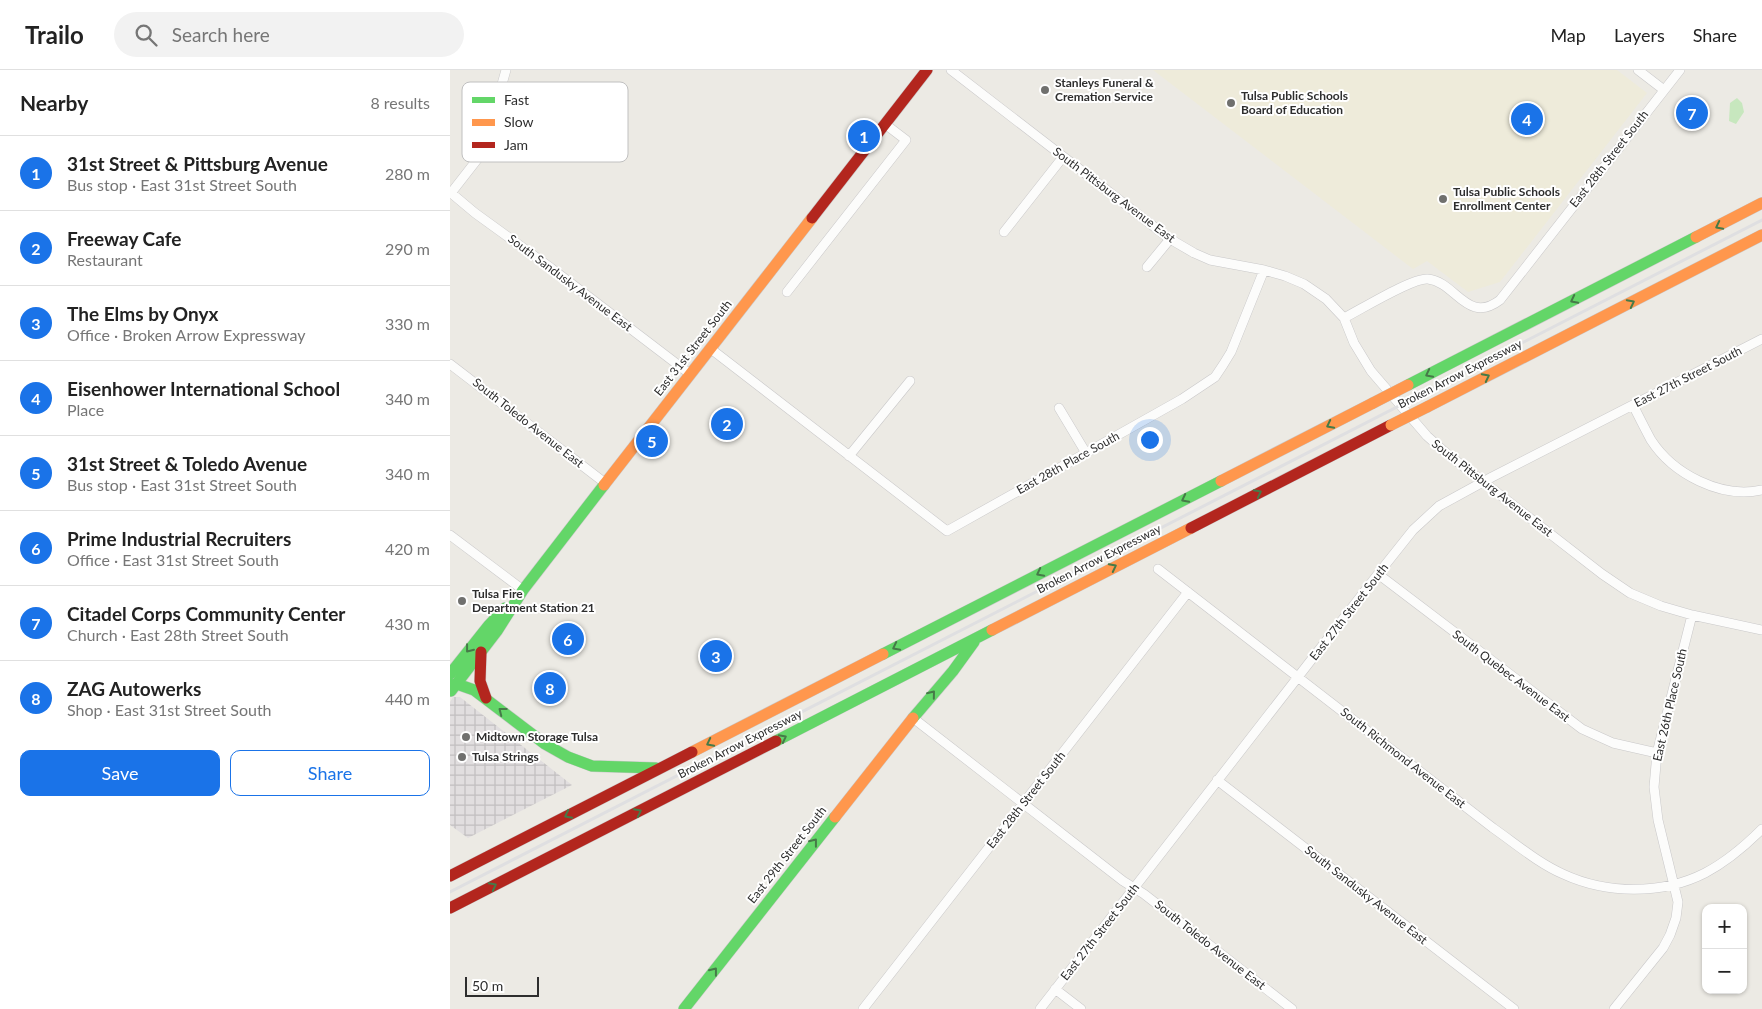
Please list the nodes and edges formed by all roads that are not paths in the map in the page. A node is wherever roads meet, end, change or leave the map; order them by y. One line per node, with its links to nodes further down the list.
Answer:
1 (927, 70): 6 (main road, East 31st Street South)
2 (951, 70): 7 (street, South Pittsburg Avenue East)
3 (1638, 70): 5 (street)
4 (1680, 70): 5 (street, East 28th Street South)
5 (1664, 90): 17 (street, East 28th Street South)
6 (886, 124): 16 (street); 19 (main road, East 31st Street South)
7 (1063, 156): 11 (street); 13 (street, South Pittsburg Avenue East)
8 (475, 162): 9 (street)
9 (451, 192): 21 (street, South Sandusky Avenue East)
10 (1762, 204): 44 (main road, Broken Arrow Expressway, one-way to 44, bridge)
11 (1004, 232)
12 (1762, 235): 37 (main road, Broken Arrow Expressway, one-way to 12, bridge)
13 (1170, 239): 14 (street); 15 (street, South Pittsburg Avenue East)
14 (1148, 267)
15 (1264, 270): 17 (street, South Pittsburg Avenue East); 25 (street, East 28th Place South)
16 (787, 292)
17 (1344, 318): 27 (street, South Pittsburg Avenue East)
18 (1762, 339): 23 (street, East 27th Street South)
19 (711, 348): 21 (main road, East 31st Street South); 26 (street)
20 (450, 364): 28 (street, South Toledo Avenue East)
21 (690, 374): 28 (main road, East 31st Street South)
22 (910, 381): 26 (street)
23 (1633, 405): 27 (street, East 27th Street South); 29 (street)
24 (1059, 408): 25 (street)
25 (1086, 453): 26 (street, East 28th Place South)
26 (850, 456)
27 (1483, 481): 32 (street, East 27th Street South); 35 (street, South Pittsburg Avenue East)
28 (605, 483): 33 (main road, East 31st Street South)
29 (1762, 490)
30 (450, 535): 33 (street)
31 (1158, 569): 34 (street, South Richmond Avenue East)
32 (1378, 574): 39 (street, East 27th Street South); 43 (street, South Quebec Avenue East)
33 (523, 590): 38 (main road, East 31st Street South); 40 (main road, East 31st Street South, one-way to 40)
34 (1188, 592): 39 (street, South Richmond Avenue East); 46 (street, East 28th Street South)
35 (1692, 615): 36 (street, South Pittsburg Avenue East); 43 (street, East 26th Place South)
36 (1762, 630)
37 (976, 639): 42 (main road, East 29th Street South, one-way to 37); 51 (main road, Broken Arrow Expressway, one-way to 37)
38 (481, 652): 40 (main road, East 31st Street South); 41 (main road)
39 (1298, 677): 45 (street, East 27th Street South); 49 (street, South Richmond Avenue East)
40 (452, 683): 41 (main road)
41 (486, 698): 44 (main road, one-way to 41)
42 (913, 718): 46 (street, South Toledo Avenue East); 53 (main road, East 29th Street South, one-way to 42)
43 (1657, 753): 49 (street, East 26th Place South)
44 (658, 768): 48 (main road, Broken Arrow Expressway, one-way to 48)
45 (1217, 780): 50 (street, East 27th Street South); 58 (street, South Sandusky Avenue East)
46 (1022, 804): 50 (street, South Toledo Avenue East); 54 (street, East 28th Street South)
47 (1762, 829): 49 (street, South Richmond Avenue East)
48 (450, 876)
49 (1673, 884): 59 (street, East 26th Place South)
50 (1134, 888): 52 (street, East 27th Street South); 57 (street, South Toledo Avenue East)
51 (450, 908)
52 (1055, 989): 55 (street, East 27th Street South); 56 (street)
53 (684, 1009)
54 (863, 1009)
55 (1040, 1009)
56 (1081, 1009)
57 (1292, 1009)
58 (1514, 1009)
59 (1614, 1009)

